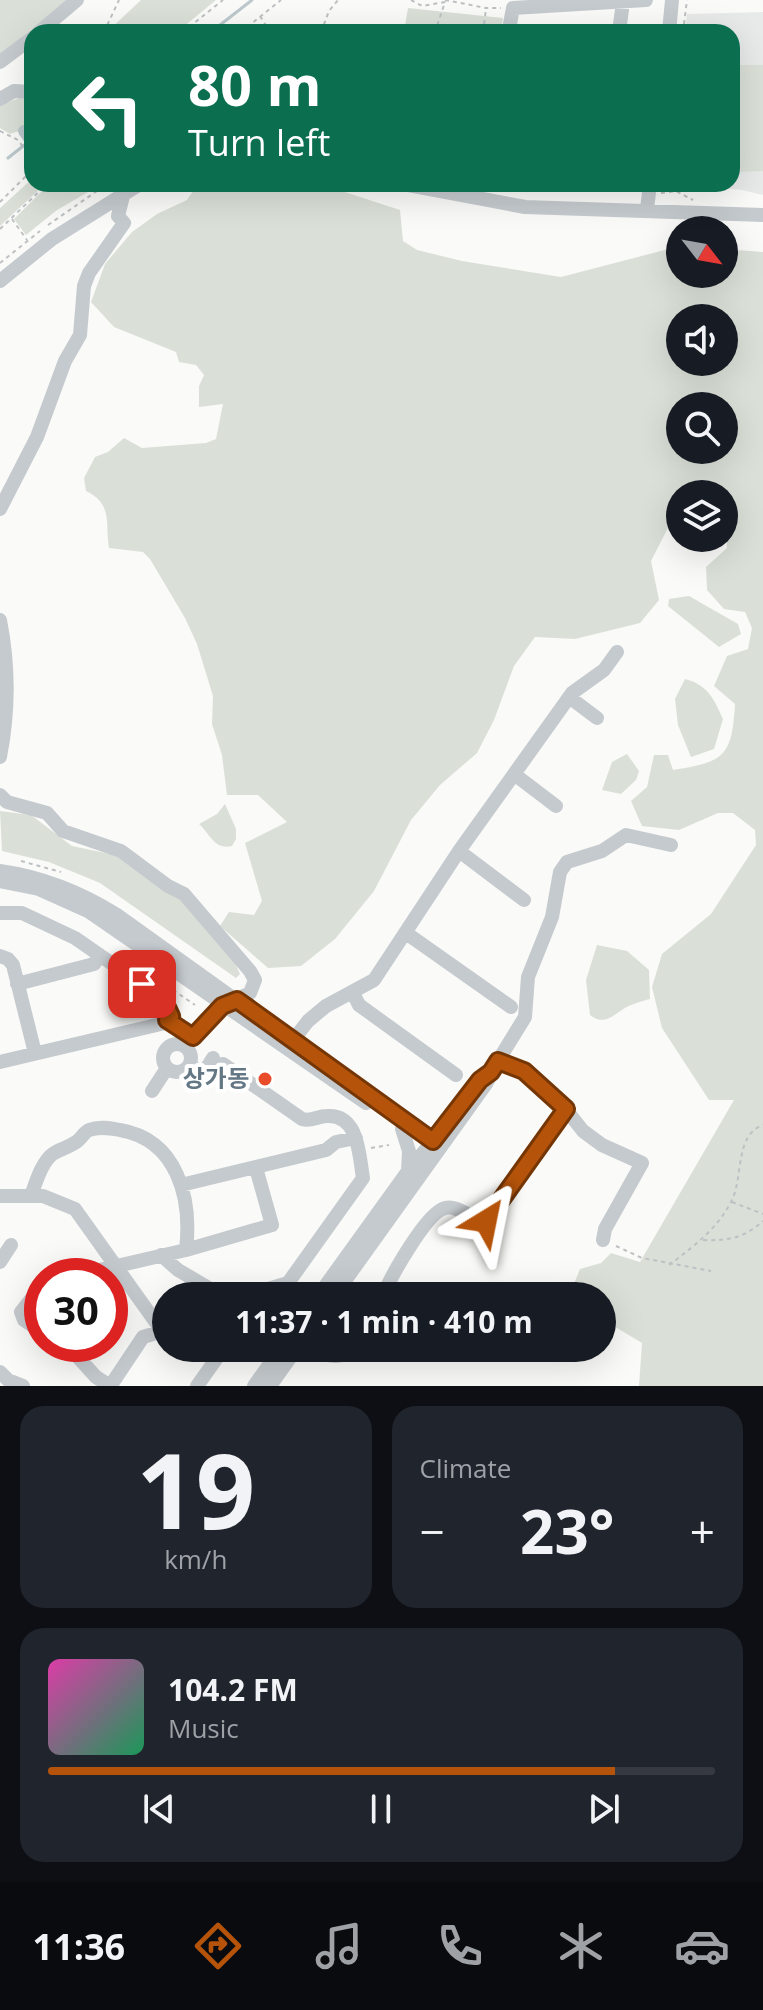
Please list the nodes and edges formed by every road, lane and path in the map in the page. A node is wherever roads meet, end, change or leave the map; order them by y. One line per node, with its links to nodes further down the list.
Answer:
1 (77, 0): 15 (street)
2 (119, 0): 16 (path)
3 (223, 0): 17 (path)
4 (281, 0): 14 (path)
5 (338, 0): 20 (path)
6 (411, 0): 10 (path)
7 (646, 0): 11 (street)
8 (672, 0): 25 (street)
9 (687, 0): 26 (path)
10 (445, 1): 12 (path); 21 (path)
11 (623, 2): 13 (street); 24 (street)
12 (486, 8): 13 (path); 22 (path)
13 (513, 8): 23 (street)
14 (260, 16): 18 (path); 19 (path)
15 (48, 24)
16 (108, 24)
17 (193, 24)
18 (250, 24)
19 (265, 24)
20 (324, 24)
21 (438, 24)
22 (484, 24)
23 (510, 24)
24 (620, 24)
25 (670, 24)
26 (684, 24)
27 (24, 44): 28 (street)
28 (0, 62)
29 (24, 94): 30 (street)
30 (0, 99)
31 (0, 131): 32 (path)
32 (24, 148)
33 (24, 178): 39 (path)
34 (39, 192): 42 (path)
35 (121, 192): 45 (street)
36 (124, 192): 46 (street)
37 (445, 192): 40 (street)
38 (649, 192): 40 (street)
39 (0, 202)
40 (647, 209): 41 (street)
41 (763, 215)
42 (11, 218): 43 (path); 44 (path)
43 (0, 229)
44 (27, 241)
45 (0, 281)
46 (0, 509)
47 (0, 620): 51 (street)
48 (617, 652): 49 (street)
49 (569, 697): 50 (street); 52 (street)
50 (597, 718)
51 (0, 757)
52 (514, 774): 54 (street); 56 (street)
53 (0, 795): 67 (street)
54 (556, 806)
55 (671, 845): 77 (street)
56 (459, 851): 59 (street); 61 (street)
57 (0, 871): 67 (street)
58 (0, 881): 69 (street)
59 (524, 900)
60 (0, 913): 62 (street)
61 (406, 933): 66 (street); 70 (street)
62 (100, 955): 65 (street); 71 (street)
63 (0, 956): 65 (street)
64 (155, 973): 68 (path)
65 (17, 984): 74 (street)
66 (353, 993): 72 (street); 79 (street)
67 (237, 1000): 69 (street); 72 (street)
68 (195, 1005)
69 (222, 1006): 73 (street); 83 (street)
70 (511, 1007)
71 (167, 1020): 73 (street); 74 (street)
72 (294, 1039): 86 (street)
73 (189, 1042): 76 (street); 78 (street)
74 (35, 1053): 75 (street)
75 (0, 1062)
76 (189, 1065): 78 (street); 84 (street)
77 (495, 1066): 81 (street); 86 (street)
78 (167, 1068): 80 (street)
79 (456, 1075)
80 (152, 1091)
81 (566, 1109): 95 (street); 110 (street)
82 (763, 1125): 92 (path)
83 (402, 1129): 86 (street); 88 (street)
84 (357, 1144): 85 (path); 87 (street); 107 (street)
85 (389, 1145)
86 (434, 1147): 88 (street); 109 (street)
87 (256, 1168): 89 (street); 98 (street)
88 (408, 1171): 108 (street)
89 (181, 1185): 91 (street); 98 (street)
90 (0, 1196): 91 (street)
91 (31, 1196): 100 (street)
92 (731, 1202): 93 (path); 96 (path)
93 (763, 1214)
94 (763, 1221): 96 (path)
95 (603, 1240): 103 (path)
96 (702, 1240): 103 (path)
97 (11, 1245): 101 (street)
98 (186, 1250): 99 (street)
99 (161, 1255): 102 (street); 106 (street)
100 (110, 1258)
101 (0, 1260)
102 (128, 1263)
103 (669, 1265): 104 (path)
104 (711, 1271)
105 (128, 1282): 111 (street)
106 (198, 1282)
107 (289, 1282)
108 (328, 1282)
109 (343, 1282)
110 (390, 1282)
111 (152, 1314)
112 (152, 1334): 113 (street)
113 (128, 1360)
114 (82, 1362): 115 (street)
115 (126, 1362)
116 (214, 1362): 121 (street)
117 (271, 1362): 122 (street)
118 (287, 1362): 123 (street)
119 (3, 1378): 120 (street)
120 (23, 1386)
121 (197, 1386)
122 (254, 1386)
123 (270, 1386)

